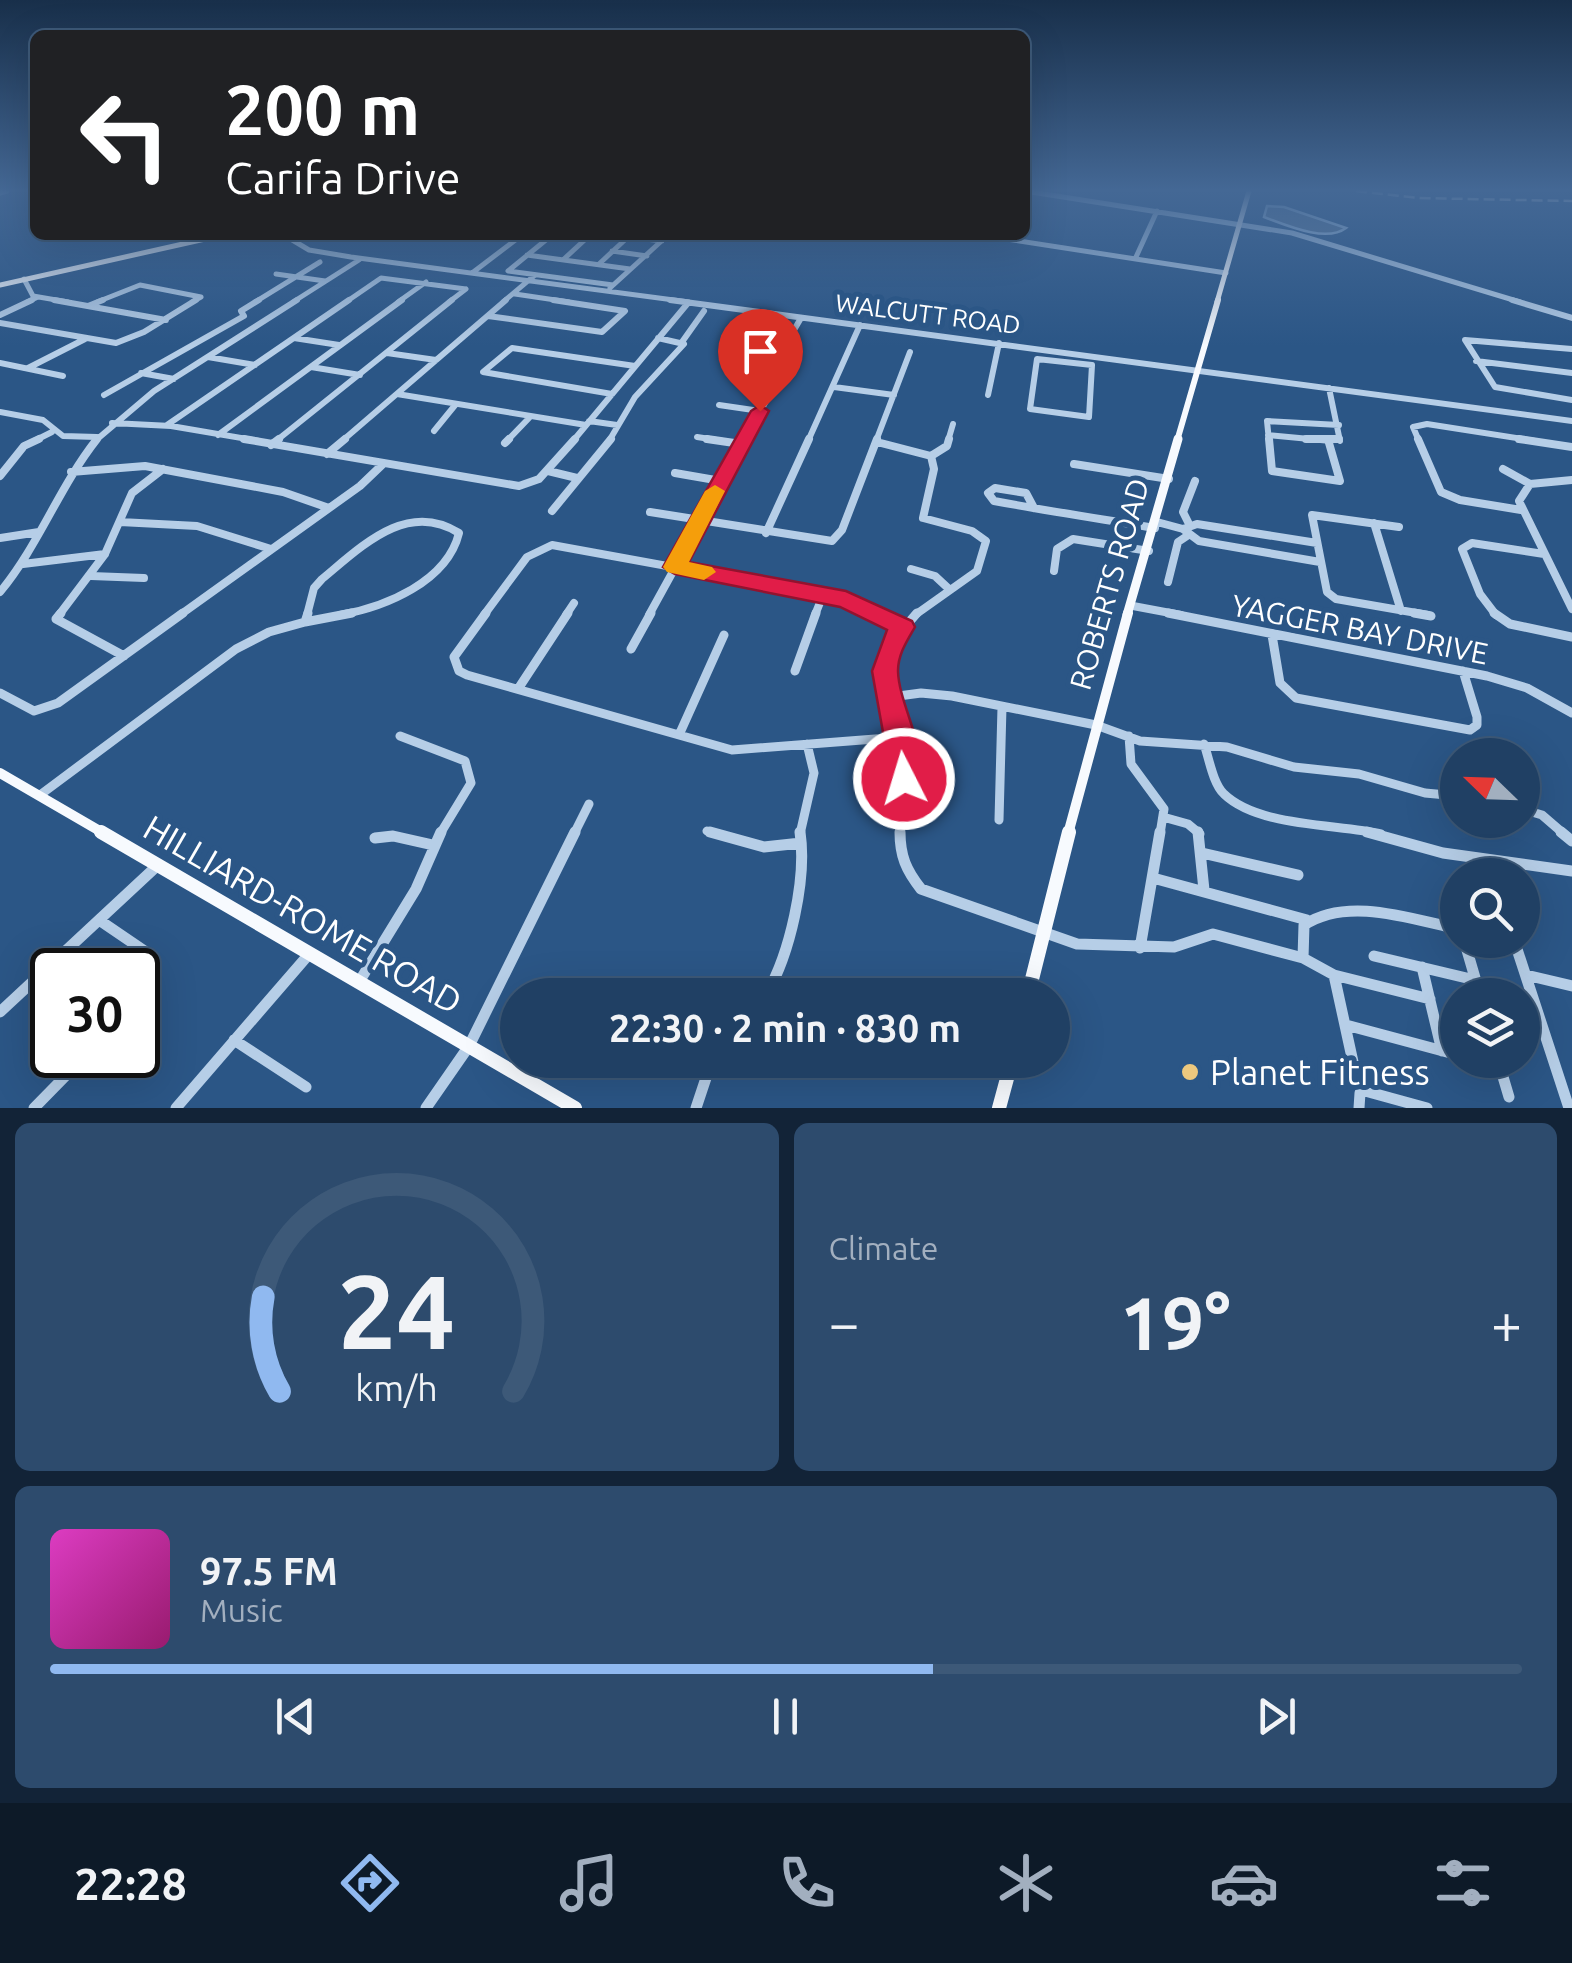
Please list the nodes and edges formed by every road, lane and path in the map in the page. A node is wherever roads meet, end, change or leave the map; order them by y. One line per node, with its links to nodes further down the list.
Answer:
1 (189, 243): 26 (main road)
2 (298, 243): 16 (street, WALCUTT ROAD)
3 (512, 243): 21 (street)
4 (542, 243): 13 (street)
5 (581, 243): 17 (street)
6 (621, 243): 12 (street)
7 (660, 243): 14 (street)
8 (1035, 243): 15 (street)
9 (1143, 243): 15 (street)
10 (1235, 243): 22 (main road, ROBERTS ROAD)
11 (1325, 243): 40 (street)
12 (612, 251): 14 (street); 19 (street)
13 (527, 254): 17 (street); 25 (street)
14 (646, 256): 20 (street)
15 (1136, 257): 22 (street)
16 (361, 258): 21 (street, WALCUTT ROAD); 27 (street)
17 (563, 259): 19 (street)
18 (320, 262): 24 (street)
19 (598, 264): 20 (street)
20 (630, 269): 30 (street)
21 (472, 273): 25 (street, WALCUTT ROAD)
22 (1226, 273): 63 (main road, ROBERTS ROAD)
23 (276, 274): 24 (street)
24 (296, 277): 27 (street); 64 (street)
25 (532, 278): 30 (street); 31 (street, WALCUTT ROAD); 32 (street)
26 (24, 280): 29 (main road); 33 (street)
27 (326, 281): 53 (street)
28 (426, 282): 45 (street); 49 (street); 52 (street)
29 (0, 284)
30 (613, 285): 31 (street)
31 (607, 291): 34 (street, WALCUTT ROAD)
32 (514, 294): 38 (street); 38 (street)
33 (38, 297): 35 (street); 37 (street)
34 (688, 302): 39 (street, WALCUTT ROAD); 46 (street)
35 (88, 306): 41 (street); 41 (street)
36 (704, 311): 47 (street)
37 (0, 315)
38 (488, 316): 55 (street)
39 (801, 318): 43 (street, WALCUTT ROAD); 57 (street)
40 (1572, 318)
41 (166, 320): 44 (street)
42 (0, 322): 44 (street)
43 (860, 325): 48 (street, WALCUTT ROAD); 72 (street)
44 (84, 338): 62 (street)
45 (294, 338): 49 (street); 59 (street)
46 (658, 338): 47 (street); 60 (street)
47 (682, 342): 71 (street)
48 (999, 343): 54 (street, WALCUTT ROAD); 77 (street)
49 (340, 345): 61 (street)
50 (1572, 349): 56 (street)
51 (910, 352): 78 (street)
52 (388, 353): 55 (street); 66 (street)
53 (208, 357): 59 (street); 70 (street)
54 (1072, 357): 54 (street); 63 (street, WALCUTT ROAD)
55 (436, 360): 74 (street)
56 (1476, 361): 65 (street); 79 (street)
57 (778, 362): 69 (street); 82 (street)
58 (0, 363): 62 (street)
59 (255, 365): 90 (street)
60 (635, 366): 68 (street); 75 (street)
61 (311, 367): 66 (street); 94 (street)
62 (28, 368): 67 (street)
63 (1200, 370): 73 (street, WALCUTT ROAD); 115 (main road, ROBERTS ROAD)
64 (141, 373): 70 (street); 76 (street)
65 (1572, 373)
66 (360, 375): 101 (street)
67 (63, 376)
68 (627, 376): 71 (street); 75 (street)
69 (737, 376)
70 (174, 379): 86 (street)
71 (652, 381): 89 (street)
72 (834, 387): 78 (street); 132 (street)
73 (1330, 388): 85 (street, WALCUTT ROAD); 91 (street)
74 (397, 394): 80 (street); 104 (street)
75 (612, 394): 87 (street)
76 (104, 395)
77 (988, 395)
78 (894, 396): 98 (street)
79 (1572, 400)
80 (456, 404): 84 (street); 92 (street)
81 (719, 405): 82 (street)
82 (760, 411): 102 (street)
83 (0, 412): 93 (street)
84 (530, 416): 87 (street); 99 (street)
85 (1572, 421)
86 (112, 423): 90 (street); 97 (street)
87 (588, 423): 89 (street); 110 (street)
88 (953, 424): 105 (street)
89 (618, 425): 114 (street)
90 (166, 426): 94 (street)
91 (1339, 426): 95 (street); 100 (street)
92 (434, 431)
93 (52, 432): 97 (street); 113 (street)
94 (218, 435): 101 (street)
95 (1268, 435): 100 (street); 100 (street)
96 (697, 437): 102 (street)
97 (97, 438): 111 (street)
98 (877, 442): 105 (street); 132 (street)
99 (505, 443)
100 (1330, 443)
101 (271, 444): 104 (street)
102 (741, 444): 116 (street)
103 (1572, 448): 123 (street)
104 (327, 454): 106 (street)
105 (930, 456): 149 (street)
106 (383, 464): 110 (street); 120 (street)
107 (1074, 464): 115 (street)
108 (163, 469): 111 (street); 120 (street); 126 (street)
109 (1502, 469): 119 (street)
110 (548, 471): 114 (street)
111 (71, 472): 131 (street)
112 (675, 473): 116 (street)
113 (0, 476)
114 (577, 478): 122 (street)
115 (1169, 479): 128 (main road, ROBERTS ROAD)
116 (721, 480): 125 (street)
117 (1572, 480): 119 (street)
118 (1195, 481): 130 (street)
119 (1530, 484): 123 (street)
120 (329, 508): 135 (street)
121 (1034, 508): 121 (street); 128 (street)
122 (552, 510)
123 (1522, 510): 138 (street)
124 (650, 512): 125 (street)
125 (698, 521): 132 (street); 141 (street)
126 (120, 522): 135 (street); 137 (street)
127 (1374, 523): 129 (street); 134 (street); 155 (street)
128 (1156, 525): 130 (street); 136 (main road, ROBERTS ROAD)
129 (1400, 527)
130 (1186, 529): 134 (street); 139 (street); 147 (street)
131 (39, 532): 133 (street); 140 (street)
132 (766, 533)
133 (0, 538)
134 (1316, 544): 139 (street)
135 (271, 550): 163 (street)
136 (1148, 552): 143 (street); 153 (main road, ROBERTS ROAD)
137 (104, 554): 140 (street); 144 (street)
138 (1544, 554): 146 (street); 161 (street)
139 (1320, 562): 155 (street)
140 (23, 564): 150 (street)
141 (675, 567): 151 (street); 162 (street); 166 (street)
142 (911, 568): 149 (street)
143 (1054, 571)
144 (90, 576): 145 (street); 163 (street)
145 (144, 578)
146 (1557, 580): 148 (street); 154 (street)
147 (1168, 582)
148 (1572, 582)
149 (950, 589): 158 (street)
150 (0, 592)
151 (823, 595): 158 (street); 165 (street)
152 (574, 603): 166 (street)
153 (1133, 606): 160 (street, YAGGER BAY DRIVE); 171 (main road, ROBERTS ROAD)
154 (1572, 609)
155 (1402, 610): 156 (street)
156 (1431, 616)
157 (305, 624): 157 (street); 180 (street)
158 (903, 627): 168 (street)
159 (724, 635): 172 (street)
160 (1272, 635): 164 (street, YAGGER BAY DRIVE); 164 (street)
161 (1572, 636)
162 (631, 649)
163 (124, 656): 167 (street)
164 (1462, 671): 170 (street, YAGGER BAY DRIVE)
165 (795, 672)
166 (518, 689): 172 (street)
167 (0, 694)
168 (892, 696): 169 (street); 175 (street)
169 (1002, 707): 171 (street); 184 (street)
170 (1572, 714)
171 (1096, 725): 174 (street); 199 (main road, ROBERTS ROAD)
172 (679, 735): 176 (street)
173 (400, 736): 189 (street)
174 (1129, 736): 177 (street); 183 (street)
175 (901, 738): 176 (street); 199 (street)
176 (806, 744): 188 (street)
177 (1204, 744): 179 (street); 192 (street)
178 (0, 773): 180 (main road, HILLIARD-ROME ROAD)
179 (1440, 794)
180 (40, 795): 191 (main road, HILLIARD-ROME ROAD)
181 (589, 804): 219 (street)
182 (1540, 814): 187 (street)
183 (1163, 817): 190 (street); 194 (street)
184 (999, 820)
185 (708, 831): 188 (street)
186 (375, 838): 189 (street)
187 (1572, 840)
188 (801, 843): 209 (street)
189 (433, 846): 212 (street)
190 (1202, 852): 193 (street); 195 (street)
191 (158, 865): 196 (street); 202 (main road, HILLIARD-ROME ROAD)
192 (1572, 872)
193 (1298, 875)
194 (1153, 878): 195 (street); 201 (street)
195 (1204, 890): 197 (street)
196 (99, 920): 200 (street); 215 (street)
197 (1307, 920): 198 (street); 204 (street)
198 (1440, 925)
199 (1043, 933): 201 (street); 210 (main road, ROBERTS ROAD)
200 (140, 948)
201 (1140, 948): 204 (street)
202 (310, 953): 212 (main road, HILLIARD-ROME ROAD); 217 (street)
203 (1374, 956): 206 (street)
204 (1303, 958): 207 (street)
205 (1518, 958): 208 (street)
206 (1422, 968): 211 (street); 214 (street)
207 (1334, 975): 214 (street); 216 (street)
208 (1526, 976): 213 (street); 226 (street)
209 (776, 978)
210 (1032, 978)
211 (1467, 978)
212 (358, 982): 219 (main road, HILLIARD-ROME ROAD)
213 (1572, 986)
214 (1430, 1000): 218 (street)
215 (0, 1012)
216 (1346, 1025): 220 (street); 221 (street)
217 (234, 1040): 227 (street); 230 (street)
218 (1440, 1042)
219 (469, 1046): 231 (street); 232 (main road, HILLIARD-ROME ROAD)
220 (1440, 1049)
221 (1353, 1062)
222 (63, 1078): 229 (street)
223 (706, 1078): 233 (street)
224 (1007, 1078): 234 (main road)
225 (1503, 1078): 228 (street)
226 (1567, 1086): 237 (street)
227 (306, 1087)
228 (1508, 1098)
229 (34, 1108)
230 (176, 1108)
231 (426, 1108)
232 (576, 1108)
233 (696, 1108)
234 (999, 1108)
235 (1359, 1108): 236 (street)
236 (1427, 1108)
237 (1569, 1108)

